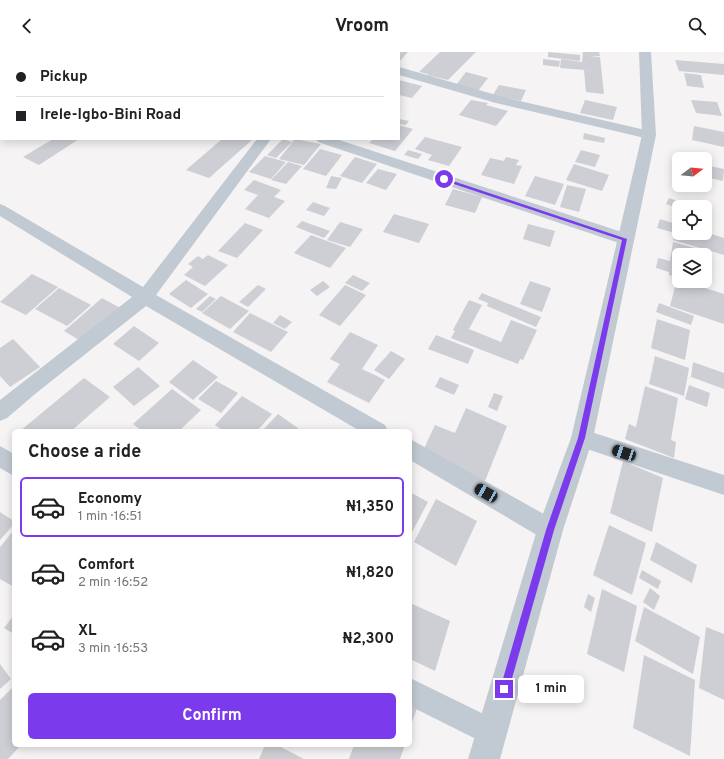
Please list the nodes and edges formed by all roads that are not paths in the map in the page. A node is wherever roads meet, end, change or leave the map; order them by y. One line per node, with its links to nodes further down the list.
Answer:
1 (645, 52): 3 (street)
2 (400, 71): 3 (street)
3 (649, 135): 7 (street)
4 (263, 140): 8 (street)
5 (326, 140): 7 (street)
6 (0, 209): 8 (street)
7 (625, 239): 11 (street)
8 (146, 297): 9 (street); 10 (street)
9 (0, 412)
10 (375, 429)
11 (582, 438): 15 (street); 16 (street)
12 (412, 450): 16 (street)
13 (0, 456): 14 (street)
14 (12, 465)
15 (724, 486)
16 (550, 530): 18 (street)
17 (412, 693): 18 (street)
18 (492, 733): 19 (street)
19 (484, 759)

